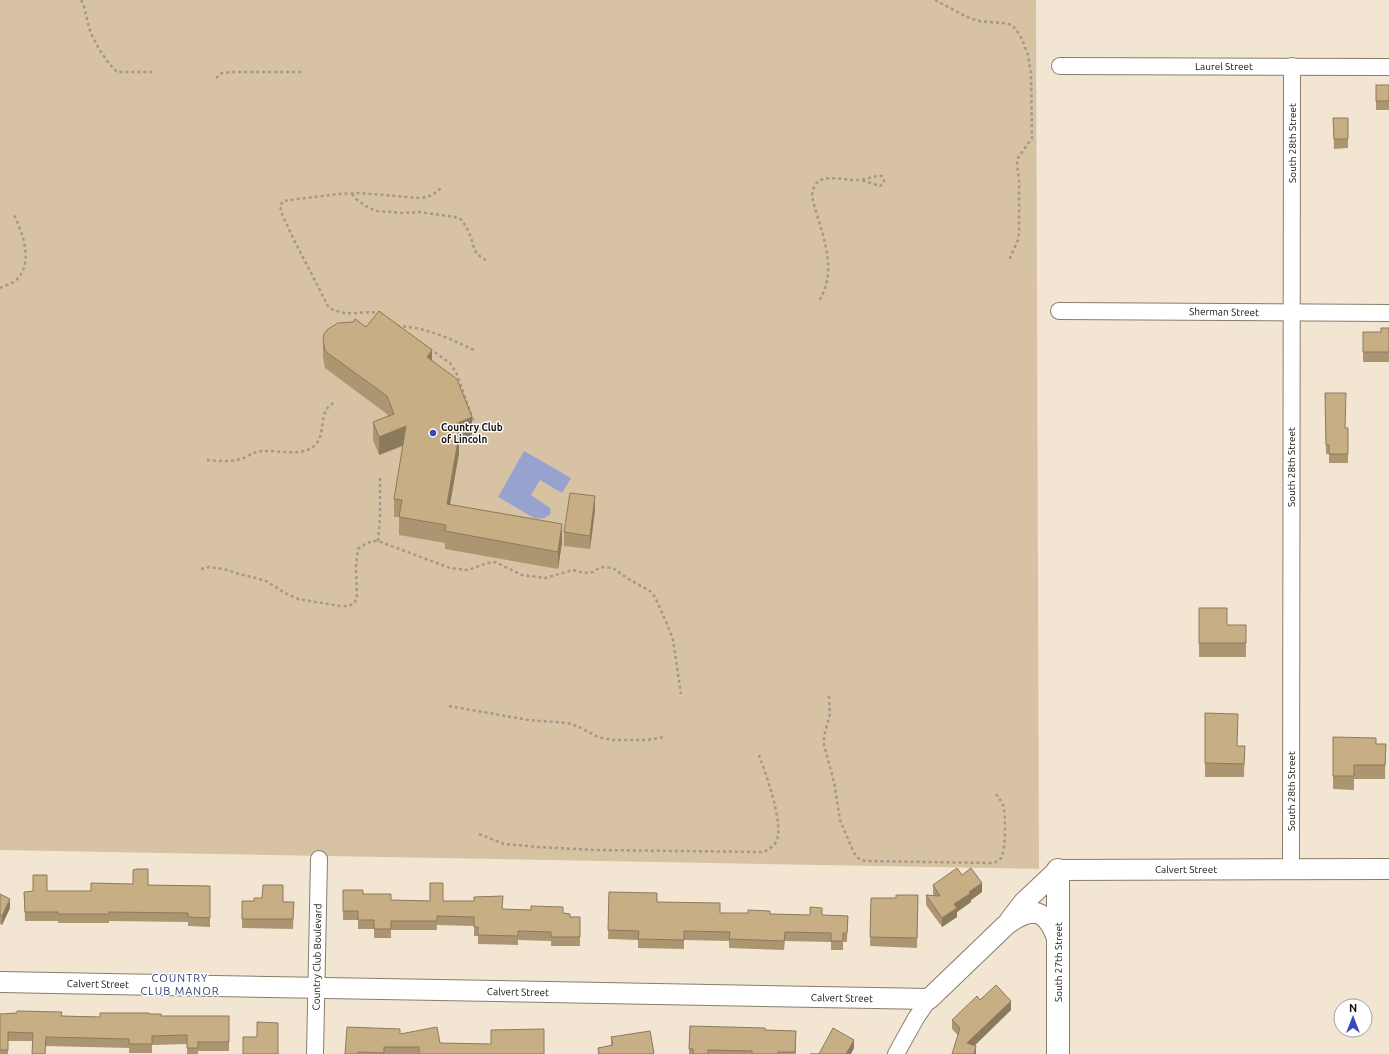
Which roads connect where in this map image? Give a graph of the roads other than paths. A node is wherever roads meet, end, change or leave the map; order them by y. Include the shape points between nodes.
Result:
1 (1060, 66) dead end
2 (1292, 66) junction
3 (1389, 67) edge
4 (1059, 310) dead end
5 (1292, 313) junction
6 (1389, 313) edge
7 (319, 859) dead end
8 (1291, 869) junction
9 (1389, 869) edge
10 (1058, 870) junction
11 (1006, 925) junction
12 (1058, 940) junction
13 (0, 982) edge
14 (317, 988) junction
15 (929, 999) junction
16 (315, 1054) edge
17 (896, 1054) edge
18 (1058, 1054) edge

1 - 2 street, Laurel Street
2 - 3 street, Laurel Street
2 - 5 street, South 28th Street
4 - 5 street, Sherman Street
5 - 6 street, Sherman Street
5 - 8 street, South 28th Street
7 - 14 street, Country Club Boulevard
8 - 9 street, Calvert Street
8 - 10 street, Calvert Street
10 - 11 street via 1024,902
10 - 12 main road, South 27th Street
11 - 12 street via 1018,916 1027,913 1039,914 1049,921
11 - 15 street
12 - 18 main road, South 27th Street
13 - 14 street, Calvert Street
14 - 15 street, Calvert Street
14 - 16 street, Country Club Boulevard
15 - 17 street

